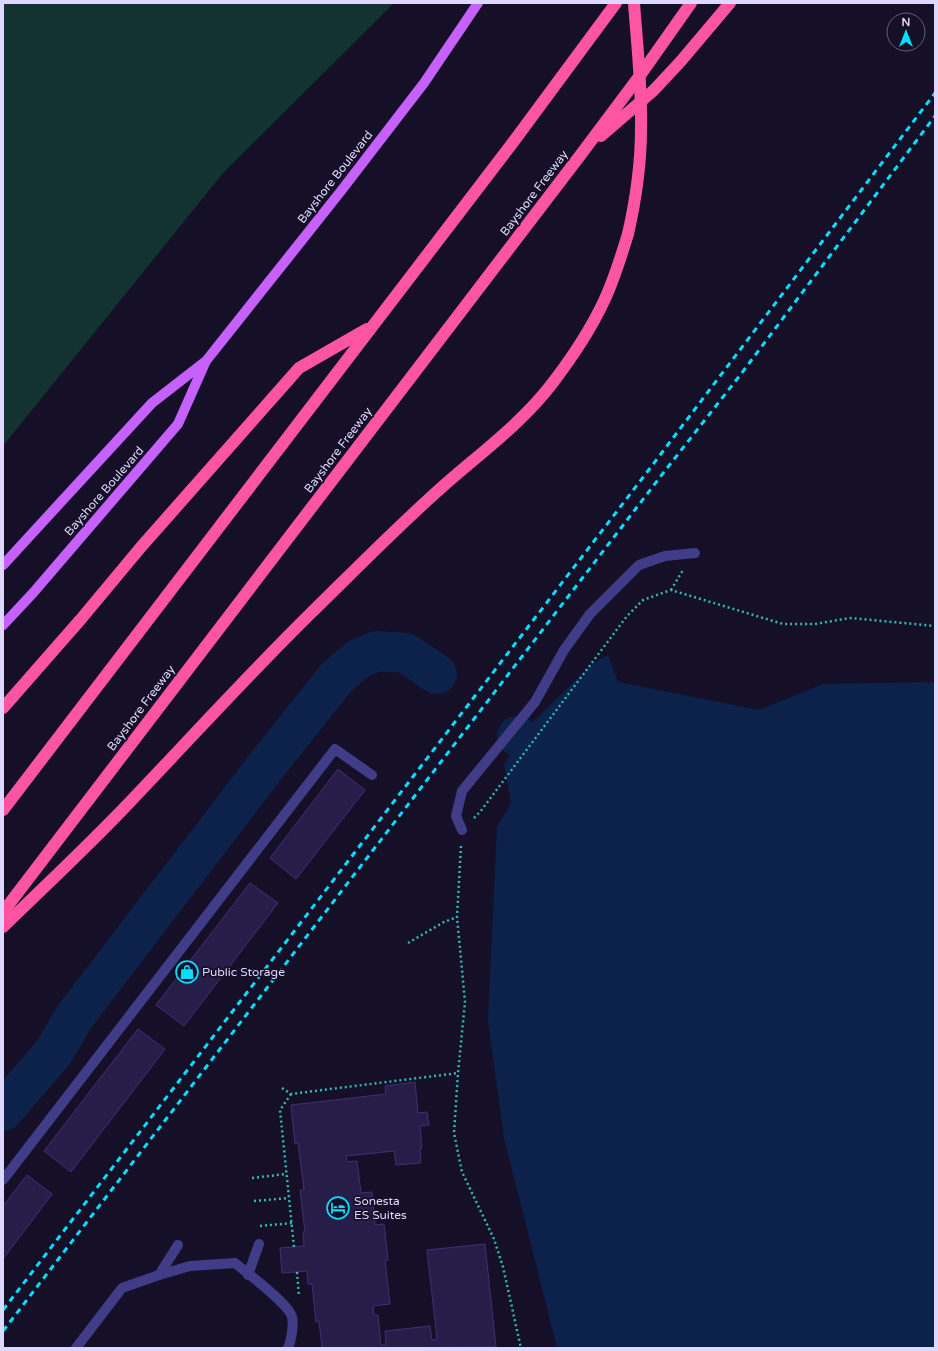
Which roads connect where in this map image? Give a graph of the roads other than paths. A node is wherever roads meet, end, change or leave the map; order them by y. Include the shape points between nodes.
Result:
1 (478, 3) edge
2 (616, 3) edge
3 (634, 3) edge
4 (691, 3) edge
5 (730, 3) edge
6 (582, 153) junction
7 (372, 327) junction
8 (206, 361) junction
9 (695, 553) dead end
10 (3, 565) edge
11 (3, 625) edge
12 (3, 708) edge
13 (372, 775) dead end
14 (3, 810) edge
15 (462, 830) road end
16 (3, 912) edge
17 (3, 927) edge
18 (3, 1180) edge
19 (259, 1244) dead end
20 (178, 1245) dead end
21 (159, 1275) junction
22 (248, 1275) junction
23 (76, 1348) edge
24 (288, 1348) edge

1 - 8 main road, Bayshore Boulevard via 420,89
2 - 7 highway
3 - 17 highway, bridge via 641,129 636,200 628,234 605,300 575,351 550,386 521,418 441,488 336,588 127,805
4 - 6 highway, Bayshore Freeway
5 - 6 highway via 654,90
6 - 16 highway, Bayshore Freeway
7 - 12 highway via 299,368
7 - 14 highway
8 - 10 main road, Bayshore Boulevard via 152,404
8 - 11 main road, Bayshore Boulevard via 178,424
9 - 15 lane via 665,556 639,565 590,614 564,650 535,702 462,791 456,816
13 - 18 lane via 335,749
19 - 22 lane
20 - 21 lane
21 - 22 lane via 190,1266 234,1263
21 - 23 lane via 122,1288
22 - 24 lane via 284,1305 292,1317

